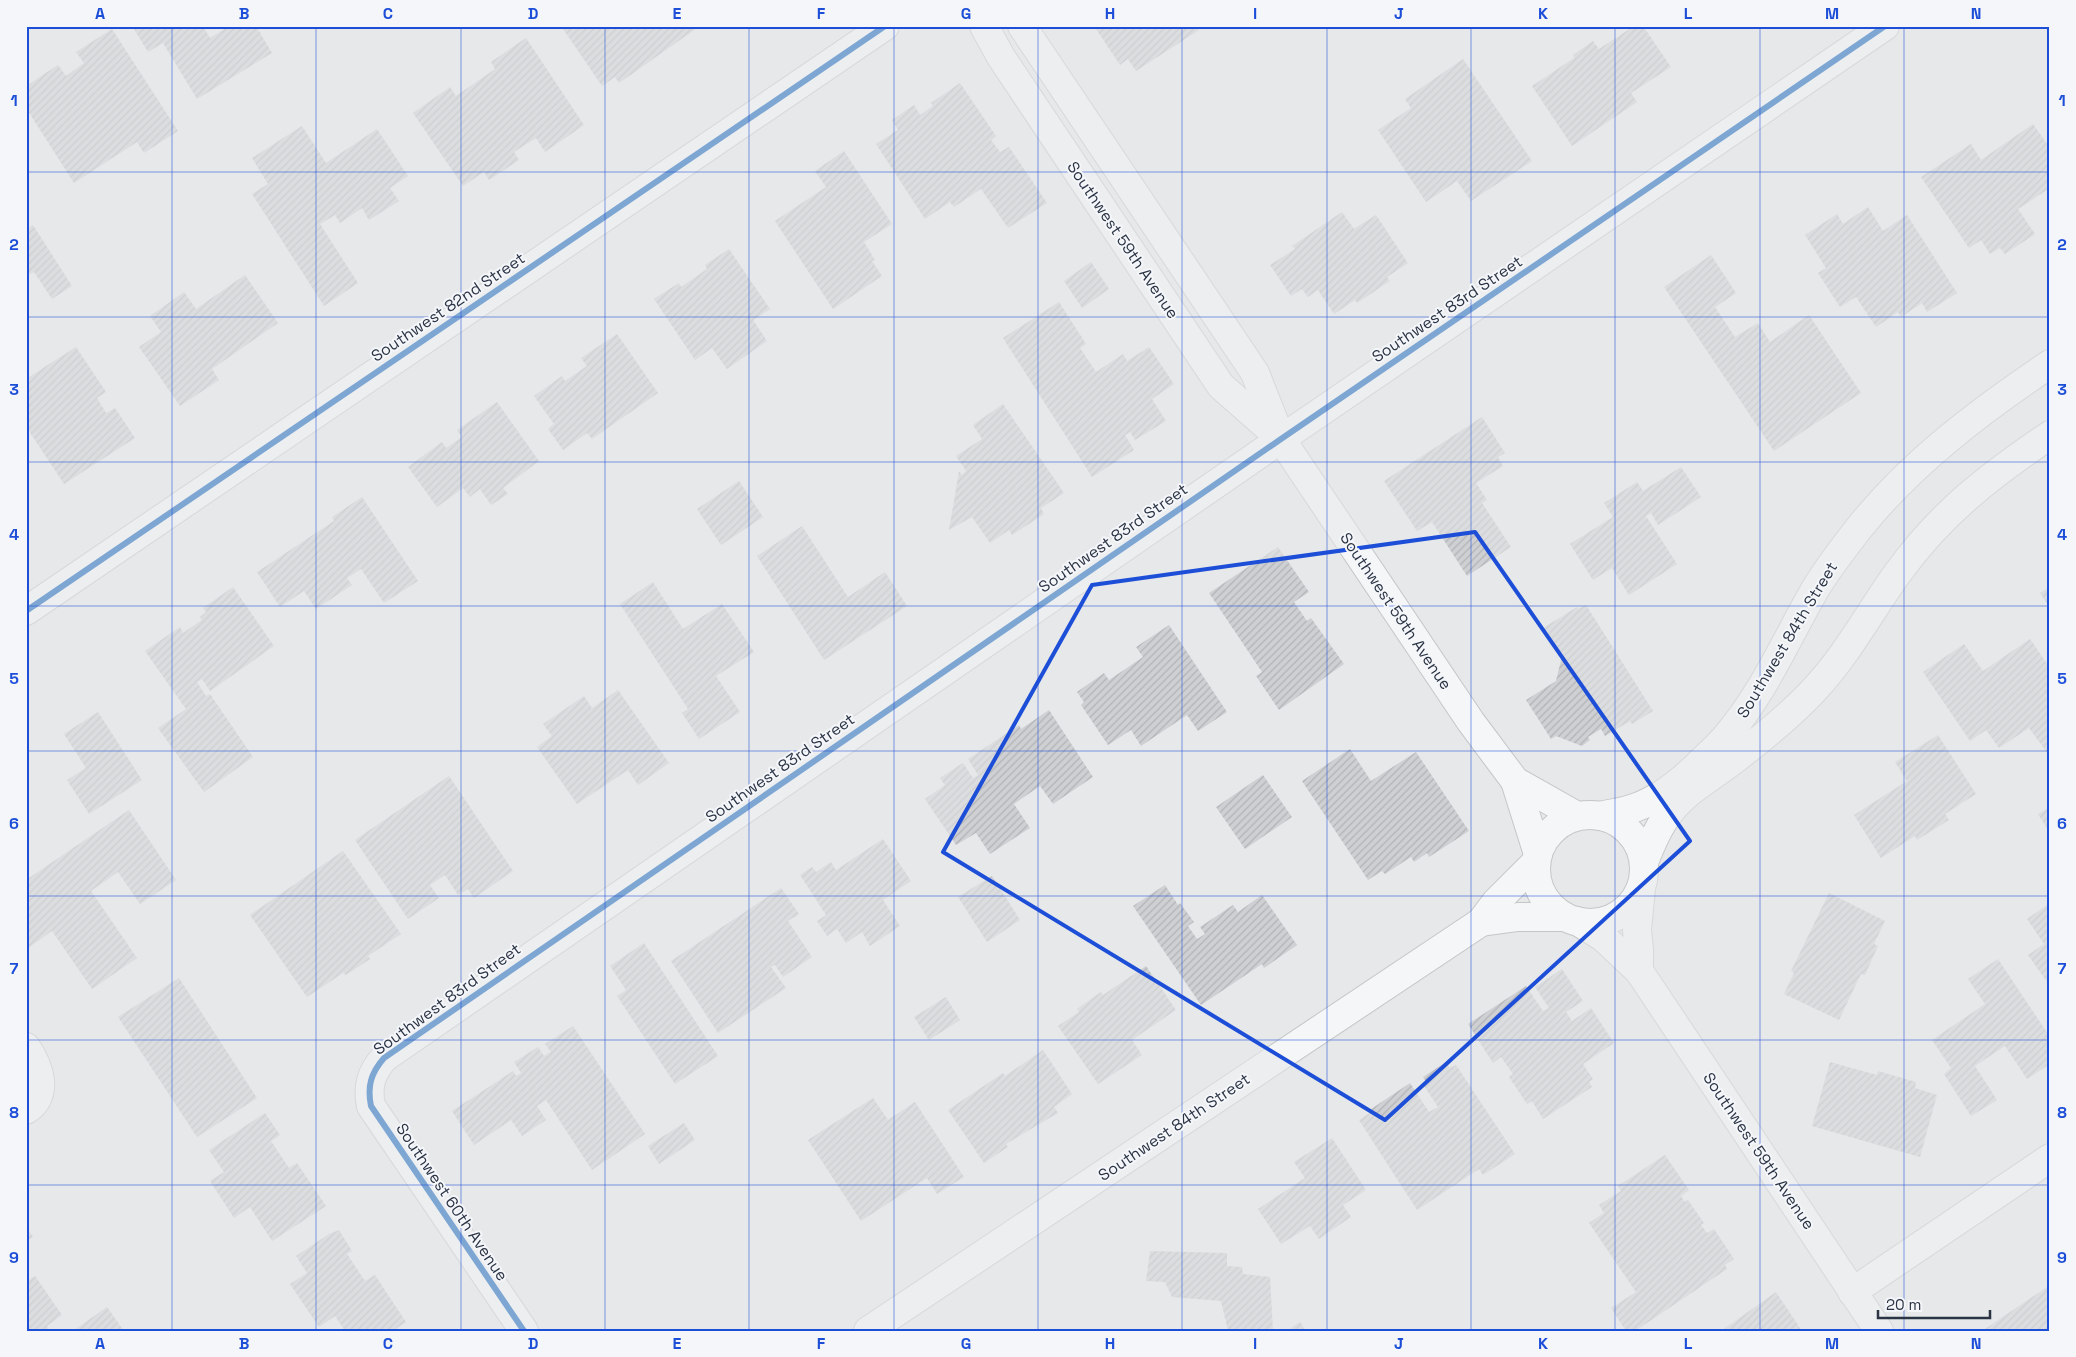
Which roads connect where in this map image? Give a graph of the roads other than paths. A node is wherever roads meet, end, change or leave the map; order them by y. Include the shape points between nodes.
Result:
1 (885, 26) edge
2 (984, 26) edge
3 (1022, 26) edge
4 (1885, 26) edge
5 (2050, 364) edge
6 (2050, 435) edge
7 (1280, 439) junction
8 (29, 604) edge
9 (1515, 781) junction
10 (1589, 816) junction
11 (1537, 858) junction
12 (1643, 873) junction
13 (1570, 919) junction
14 (1481, 922) junction
15 (1638, 972) junction
16 (26, 1047) edge
17 (369, 1084) joint
18 (26, 1110) edge
19 (2050, 1158) edge
20 (1852, 1292) junction
21 (524, 1331) edge
22 (868, 1331) edge
23 (1879, 1331) edge

1 - 8 street, Southwest 82nd Street
2 - 7 street, Southwest 59th Avenue via 1001,57 1221,386
3 - 7 street, Southwest 59th Avenue via 1255,373
4 - 7 street, Southwest 83rd Street
5 - 10 street, Southwest 84th Street via 1948,439 1880,503 1827,571 1756,697 1712,752 1682,780 1637,808
6 - 12 street, Southwest 84th Street via 1995,472 1962,501 1897,574 1828,674 1780,722 1680,801 1662,824
7 - 9 street, Southwest 59th Avenue via 1471,722
7 - 17 street, Southwest 83rd Street via 393,1050 375,1068
9 - 10 street, Southwest 59th Avenue
9 - 11 street, Southwest 59th Avenue
10 - 11 street via 1560,824 1546,837
10 - 12 street via 1616,821 1629,832 1639,846
11 - 13 street via 1537,879 1542,894 1551,907
11 - 14 street, Southwest 84th Street
12 - 13 street via 1634,899 1624,911 1609,920 1593,923
12 - 15 street via 1637,930
13 - 14 street, Southwest 84th Street via 1518,917
13 - 15 street, Southwest 59th Avenue via 1604,938
14 - 22 street, Southwest 84th Street
15 - 20 street, Southwest 59th Avenue
16 - 18 street via 40,1076 41,1090
17 - 21 street, Southwest 60th Avenue via 371,1106 377,1116
19 - 20 street
20 - 23 street, Southwest 59th Avenue

